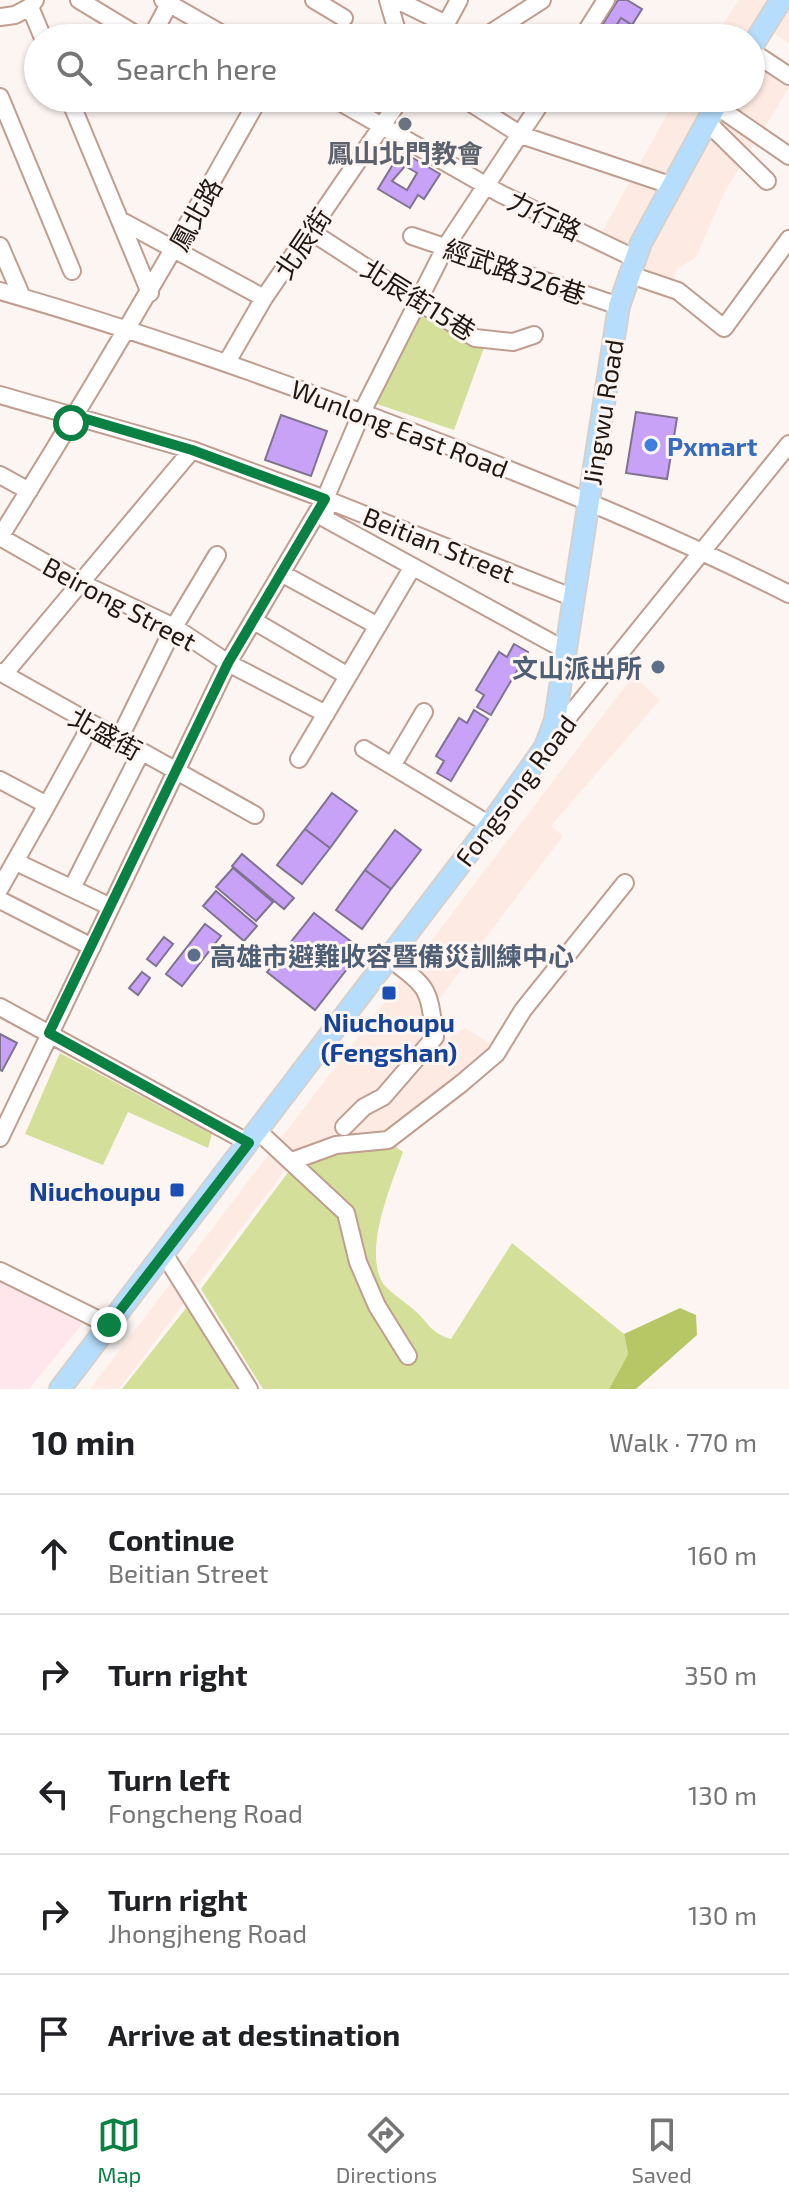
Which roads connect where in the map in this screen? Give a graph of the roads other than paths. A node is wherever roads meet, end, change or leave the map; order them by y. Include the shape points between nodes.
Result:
1 (79, 0) edge
2 (314, 0) edge
3 (388, 0) edge
4 (397, 0) edge
5 (459, 0) edge
6 (542, 0) edge
7 (606, 0) edge
8 (781, 0) edge
9 (168, 1) edge
10 (32, 3) edge
11 (0, 17) edge
12 (344, 18) dead end
13 (39, 24) edge
14 (119, 24) edge
15 (157, 24) edge
16 (206, 24) edge
17 (395, 24) edge
18 (505, 24) edge
19 (591, 24) edge
20 (765, 26) edge
21 (765, 59) edge
22 (789, 76) edge
23 (0, 97) edge
24 (75, 112) edge
25 (251, 112) edge
26 (358, 112) edge
27 (392, 112) edge
28 (485, 112) edge
29 (535, 112) edge
30 (712, 112) edge
31 (717, 112) edge
32 (720, 112) edge
33 (382, 126) junction
34 (521, 135) junction
35 (789, 156) edge
36 (767, 181) dead end
37 (670, 185) junction
38 (487, 186) junction
39 (120, 220) junction
40 (310, 231) junction
41 (412, 236) dead end
42 (789, 239) edge
43 (0, 246) edge
44 (446, 246) junction
45 (175, 248) junction
46 (631, 266) junction
47 (72, 271) dead end
48 (0, 291) edge
49 (150, 293) junction
50 (22, 297) junction
51 (264, 298) junction
52 (420, 303) junction
53 (619, 306) junction
54 (125, 326) junction
55 (534, 335) dead end
56 (227, 362) junction
57 (0, 395) edge
58 (362, 412) junction
59 (76, 416) junction
60 (789, 444) edge
61 (192, 450) junction
62 (0, 475) edge
63 (29, 491) junction
64 (325, 499) junction
65 (588, 500) junction
66 (0, 537) edge
67 (704, 551) junction
68 (217, 555) dead end
69 (412, 568) junction
70 (281, 573) junction
71 (79, 582) junction
72 (789, 594) edge
73 (574, 598) junction
74 (254, 621) junction
75 (378, 626) junction
76 (174, 627) junction
77 (565, 650) junction
78 (228, 663) junction
79 (2, 673) edge
80 (348, 676) junction
81 (424, 712) dead end
82 (326, 714) junction
83 (91, 725) junction
84 (119, 739) junction
85 (545, 747) junction
86 (364, 749) dead end
87 (141, 752) junction
88 (299, 759) dead end
89 (392, 766) junction
90 (178, 773) junction
91 (0, 780) edge
92 (47, 805) junction
93 (255, 815) dead end
94 (490, 825) junction
95 (16, 862) junction
96 (625, 883) dead end
97 (0, 888) edge
98 (72, 888) junction
99 (0, 900) edge
100 (111, 907) junction
101 (92, 947) junction
102 (389, 958) junction
103 (0, 1007) edge
104 (49, 1033) junction
105 (344, 1127) dead end
106 (254, 1137) junction
107 (0, 1138) edge
108 (292, 1161) junction
109 (163, 1252) junction
110 (0, 1271) edge
111 (109, 1325) junction
112 (408, 1356) dead end
113 (60, 1389) edge
114 (249, 1389) edge

1 - 14 street
2 - 12 street
3 - 17 street
4 - 5 street via 446,24
6 - 18 street
7 - 19 street
8 - 20 main road
9 - 15 street
9 - 16 street
10 - 11 street via 15,15
10 - 13 street
21 - 22 street
23 - 47 street
24 - 39 street
25 - 45 street, 鳳北路
26 - 33 street, 力行路
27 - 33 street, 北辰街
28 - 34 street
29 - 34 street
30 - 37 main road, Jingwu Road
31 - 36 street
32 - 35 street
33 - 38 street, 力行路
33 - 40 street, 北辰街
34 - 37 street
34 - 38 street
37 - 46 main road, Jingwu Road
38 - 44 street
38 - 46 street, 力行路
39 - 45 street
39 - 49 street
40 - 51 street, 北辰街
40 - 52 street, 北辰街15巷
41 - 44 street, 經武路326巷
42 - 46 street, 力行路 via 724,328 678,291
43 - 50 street
44 - 52 street
44 - 53 street, 經武路326巷
45 - 49 street, 鳳北路
45 - 51 street
46 - 53 main road, Jingwu Road
48 - 50 street, Wunlong East Road
49 - 54 street, 鳳北路
50 - 54 street, Wunlong East Road
51 - 56 street, 北辰街
52 - 55 street, 北辰街15巷 via 475,338 513,342
52 - 58 street
53 - 65 main road, Jingwu Road
54 - 56 street, Wunlong East Road
54 - 59 street, 鳳北路
56 - 58 street, Wunlong East Road
57 - 59 street, Beitian Street
58 - 64 street
58 - 65 street, Wunlong East Road
59 - 61 street, Beitian Street
59 - 63 street, 鳳北路
60 - 67 street, Fongsong Road
61 - 64 street, Beitian Street
61 - 71 street
62 - 63 street
63 - 66 street, 鳳北路
64 - 69 street via 326,519
64 - 70 street
64 - 73 street, Beitian Street
65 - 67 street, Wunlong East Road
65 - 73 main road, Jingwu Road
66 - 71 street, Beirong Street
67 - 72 street, Wunlong East Road
67 - 85 street, Fongsong Road
68 - 76 street
69 - 75 street
69 - 77 street
70 - 74 street
70 - 75 street
71 - 76 street, Beirong Street
71 - 79 street
73 - 77 main road, Jingwu Road
74 - 78 street
74 - 80 street
75 - 80 street
76 - 78 street, Beirong Street
76 - 84 street
77 - 85 main road, Jingwu Road via 555,720
78 - 82 street, Beirong Street
78 - 90 street
79 - 83 street, 北盛街
80 - 82 street
81 - 89 street
82 - 88 street
83 - 84 street, 北盛街
83 - 92 street
84 - 87 street, 北盛街
85 - 94 main road, Fongsong Road
86 - 89 street
87 - 90 street, 北盛街
87 - 98 street
89 - 94 street
90 - 93 street, 北盛街
90 - 100 street
91 - 92 street
92 - 95 street
94 - 102 main road, Fongsong Road
95 - 97 street
95 - 98 street
96 - 108 street via 523,1010 496,1054 462,1083 388,1140 336,1145
98 - 100 street
99 - 101 street
100 - 101 street
101 - 104 street
102 - 105 street via 423,984 432,1001 435,1037 383,1097
102 - 106 main road, Fongsong Road
103 - 104 street
104 - 106 street
104 - 107 street
106 - 108 street
106 - 109 main road, Fongsong Road
108 - 112 street via 346,1213 358,1262 377,1306
109 - 111 main road, Fongsong Road
109 - 114 street
110 - 111 street
111 - 113 main road, Fongsong Road

